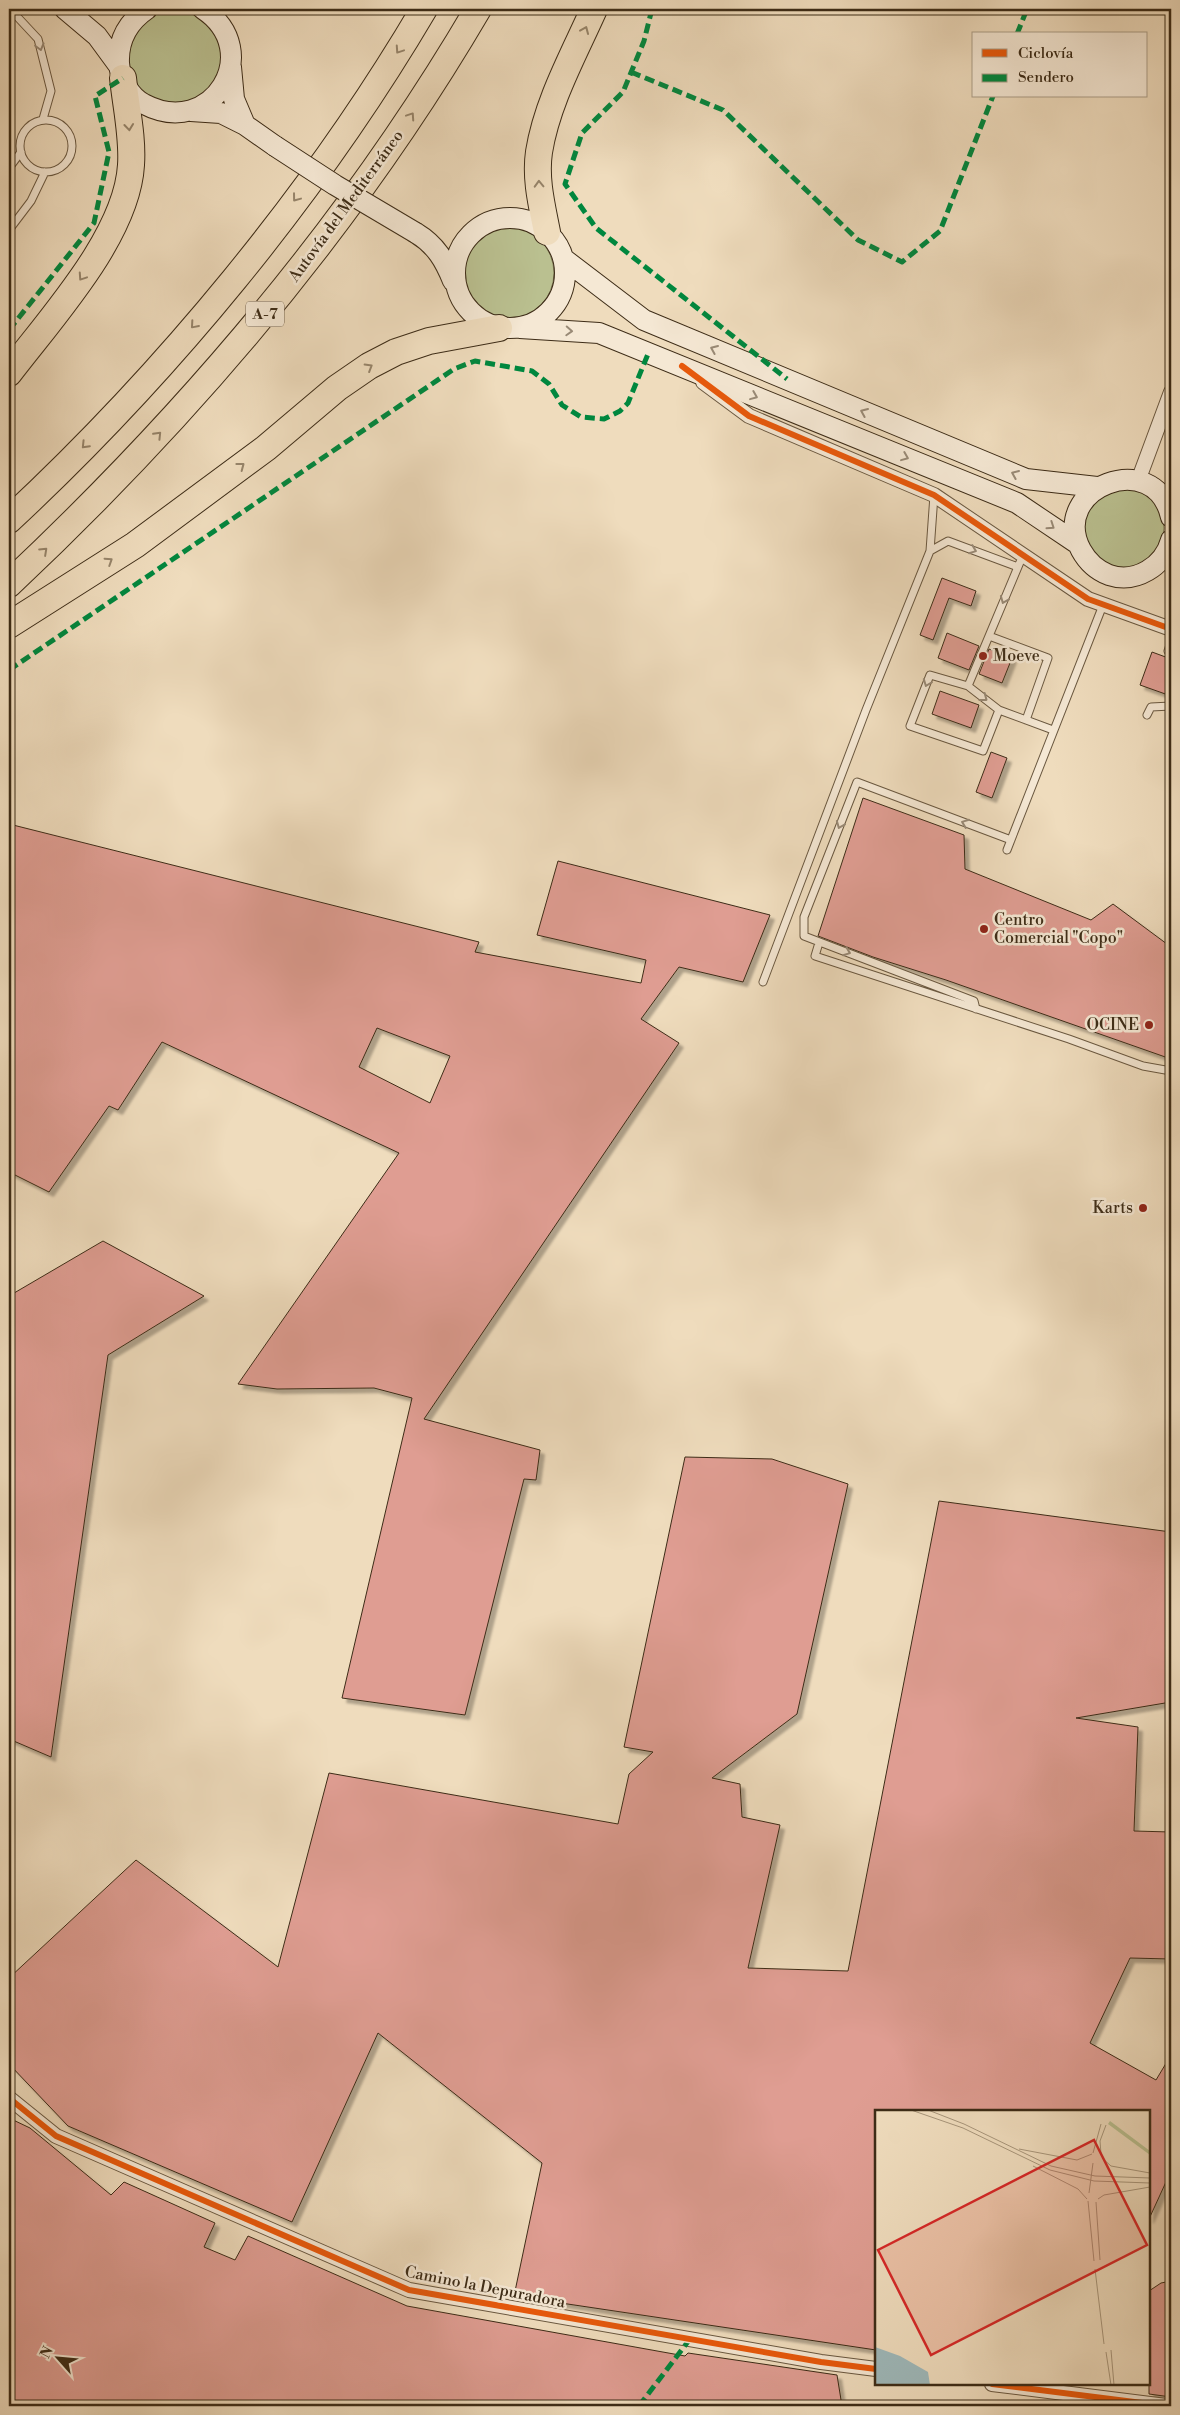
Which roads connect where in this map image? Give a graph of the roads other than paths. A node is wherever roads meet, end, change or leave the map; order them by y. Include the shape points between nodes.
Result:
1 (10, 9) edge
2 (65, 9) edge
3 (147, 9) edge
4 (203, 9) edge
5 (424, 9) edge
6 (478, 9) edge
7 (594, 9) edge
8 (231, 64) junction
9 (121, 72) junction
10 (191, 111) junction
11 (43, 120) junction
12 (246, 125) junction
13 (20, 152) junction
14 (9, 168) edge
15 (45, 172) junction
16 (9, 230) edge
17 (475, 230) junction
18 (547, 232) junction
19 (421, 236) junction
20 (564, 259) junction
21 (456, 288) junction
22 (510, 328) junction
23 (682, 366) junction
24 (9, 373) edge
25 (1171, 392) edge
26 (1138, 481) junction
27 (1097, 488) junction
28 (934, 495) junction
29 (1171, 512) edge
30 (9, 520) edge
31 (1171, 540) edge
32 (1078, 544) junction
33 (930, 551) junction
34 (1020, 561) junction
35 (1161, 569) edge
36 (9, 584) edge
37 (1103, 605) junction
38 (9, 625) edge
39 (1171, 629) edge
40 (989, 636) junction
41 (1171, 642) edge
42 (1171, 652) edge
43 (968, 686) junction
44 (1171, 706) edge
45 (999, 710) junction
46 (1147, 715) dead end
47 (1026, 720) junction
48 (1053, 730) junction
49 (1011, 840) junction
50 (1007, 850) dead end
51 (818, 946) dead end
52 (763, 982) dead end
53 (976, 1009) junction
54 (1171, 1071) edge
55 (9, 2098) edge
56 (875, 2369) edge
57 (1000, 2385) edge
58 (1166, 2406) edge

1 -> 11 lane via 38,39 51,91
2 - 9 main road via 97,36
3 - 9 main road via 125,31 120,48
4 - 8 main road via 214,16 225,30
5 -> 30 highway, A-7 via 331,152 226,288 143,383
36 -> 6 highway, Autovía del Mediterráneo / A-7 via 178,415 262,318 369,179
18 -> 7 highway via 539,190 539,153 550,111
8 - 10 main road via 218,94
8 - 12 main road via 234,99
9 - 10 main road via 132,95 156,110 174,114
9 -> 24 highway via 130,132 131,167 123,201 106,239 80,280
10 - 12 main road via 221,113
11 - 13 lane via 35,122 22,135
11 - 15 lane via 61,124 67,130 72,146 71,154 61,168
12 - 19 main road, bridge via 335,185
13 - 14 lane
13 - 15 lane via 30,166
15 - 16 lane via 31,201
17 - 18 main road via 488,222 519,218
17 - 19 main road via 453,241
17 - 21 main road via 457,256
18 - 20 main road via 558,244
19 - 21 main road via 444,259
20 - 22 main road via 565,277 561,294 552,310 537,322
27 -> 20 main road via 1026,478 644,320
21 - 22 main road via 462,302 484,323
22 -> 23 main road via 599,333
38 -> 22 highway via 135,545 266,448 337,388 369,366 396,352 429,341
23 - 28 street via 749,416
23 -> 32 main road via 1017,503
25 - 26 street
26 - 27 main road via 1110,481
26 - 29 main road via 1156,492
27 - 32 main road via 1085,499 1078,513 1075,529
28 - 33 lane
28 - 34 street
31 - 35 main road
32 - 35 main road via 1085,558 1109,575 1123,577
33 -> 34 lane via 948,541
33 - 52 lane
34 - 37 street
34 -> 40 lane
37 - 39 street
37 - 48 lane
40 - 43 lane
40 - 47 lane via 1048,658
41 - 42 lane via 1168,651
43 -> 45 lane
43 -> 45 lane via 930,675 910,726 982,751
44 - 46 lane via 1151,707
45 - 47 lane
47 - 48 lane
48 - 49 lane
49 - 50 lane
49 -> 53 lane via 857,782 804,917 804,936 974,1001
51 - 53 lane via 815,956
53 - 54 lane via 1143,1066
55 - 56 street, Camino la Depuradora via 56,2136 409,2290
57 - 58 street

